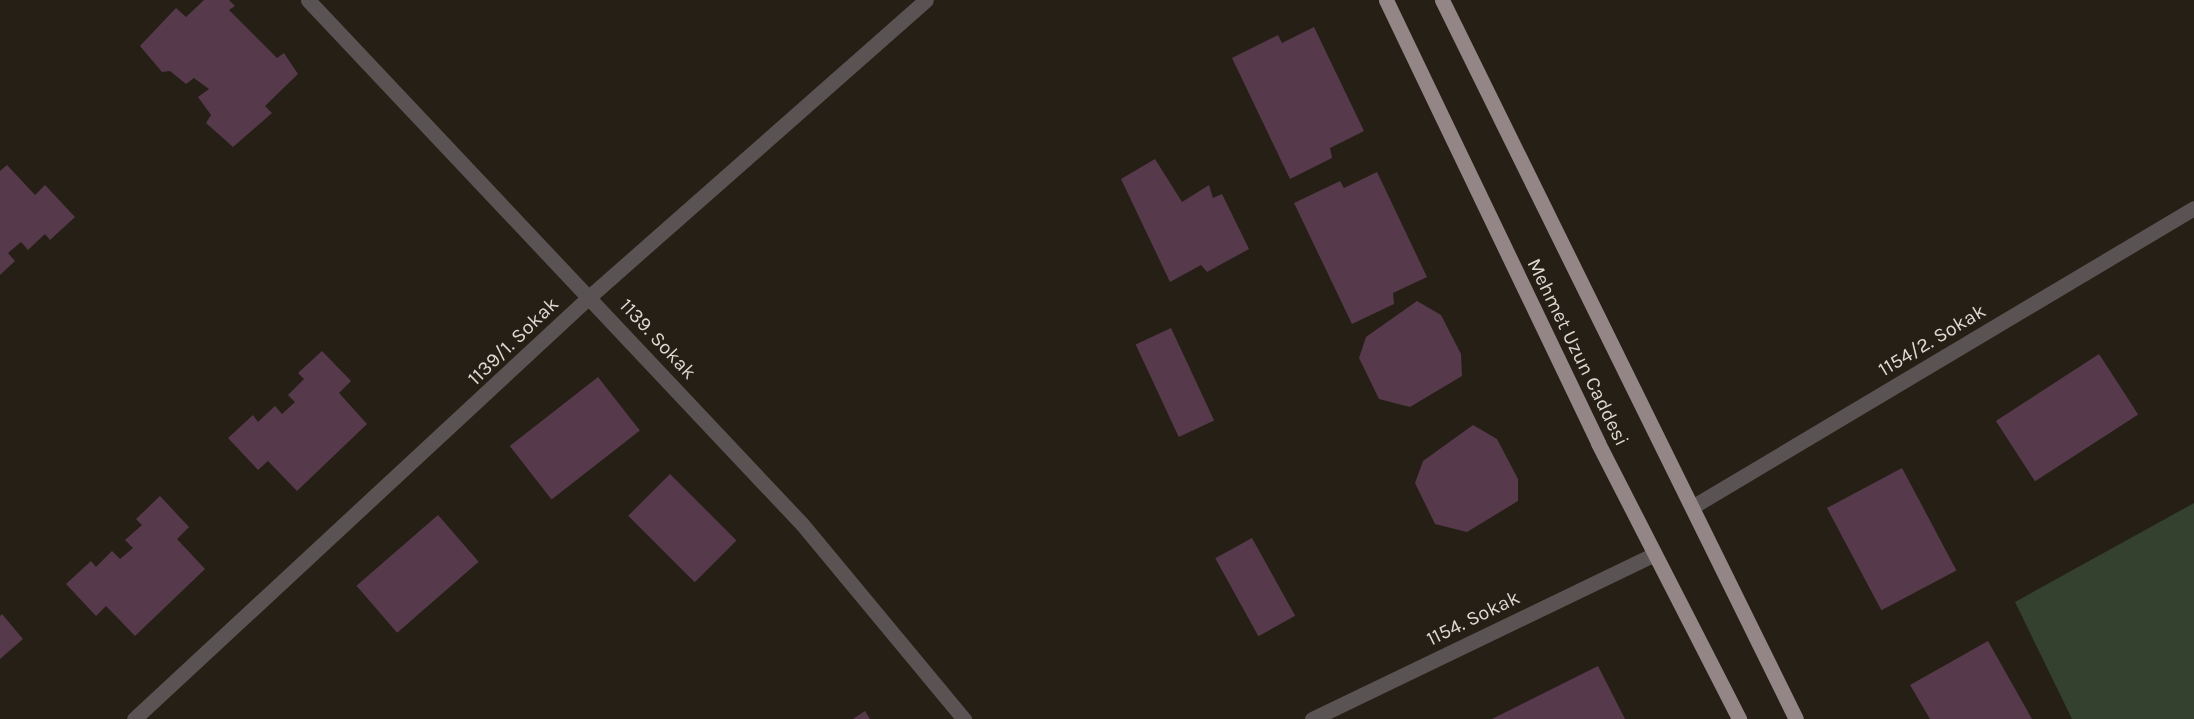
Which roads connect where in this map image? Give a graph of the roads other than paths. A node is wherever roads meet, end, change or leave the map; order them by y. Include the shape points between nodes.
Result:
1 (308, 0) edge
2 (926, 0) edge
3 (1386, 0) edge
4 (1442, 0) edge
5 (2194, 208) edge
6 (589, 297) junction
7 (1692, 507) junction
8 (1653, 555) junction
9 (134, 719) edge
10 (964, 719) edge
11 (1312, 719) edge
12 (1739, 719) edge
13 (1796, 719) edge

1 - 6 street, 1139. Sokak
2 - 6 street, 1139/1. Sokak
3 - 8 main road, Mehmet Uzun Caddesi
4 - 7 main road
5 - 7 street, 1154/2. Sokak
6 - 9 street, 1139/1. Sokak
6 - 10 street, 1139. Sokak via 802,524
7 - 13 main road
8 - 11 street, 1154. Sokak
8 - 12 main road, Mehmet Uzun Caddesi

